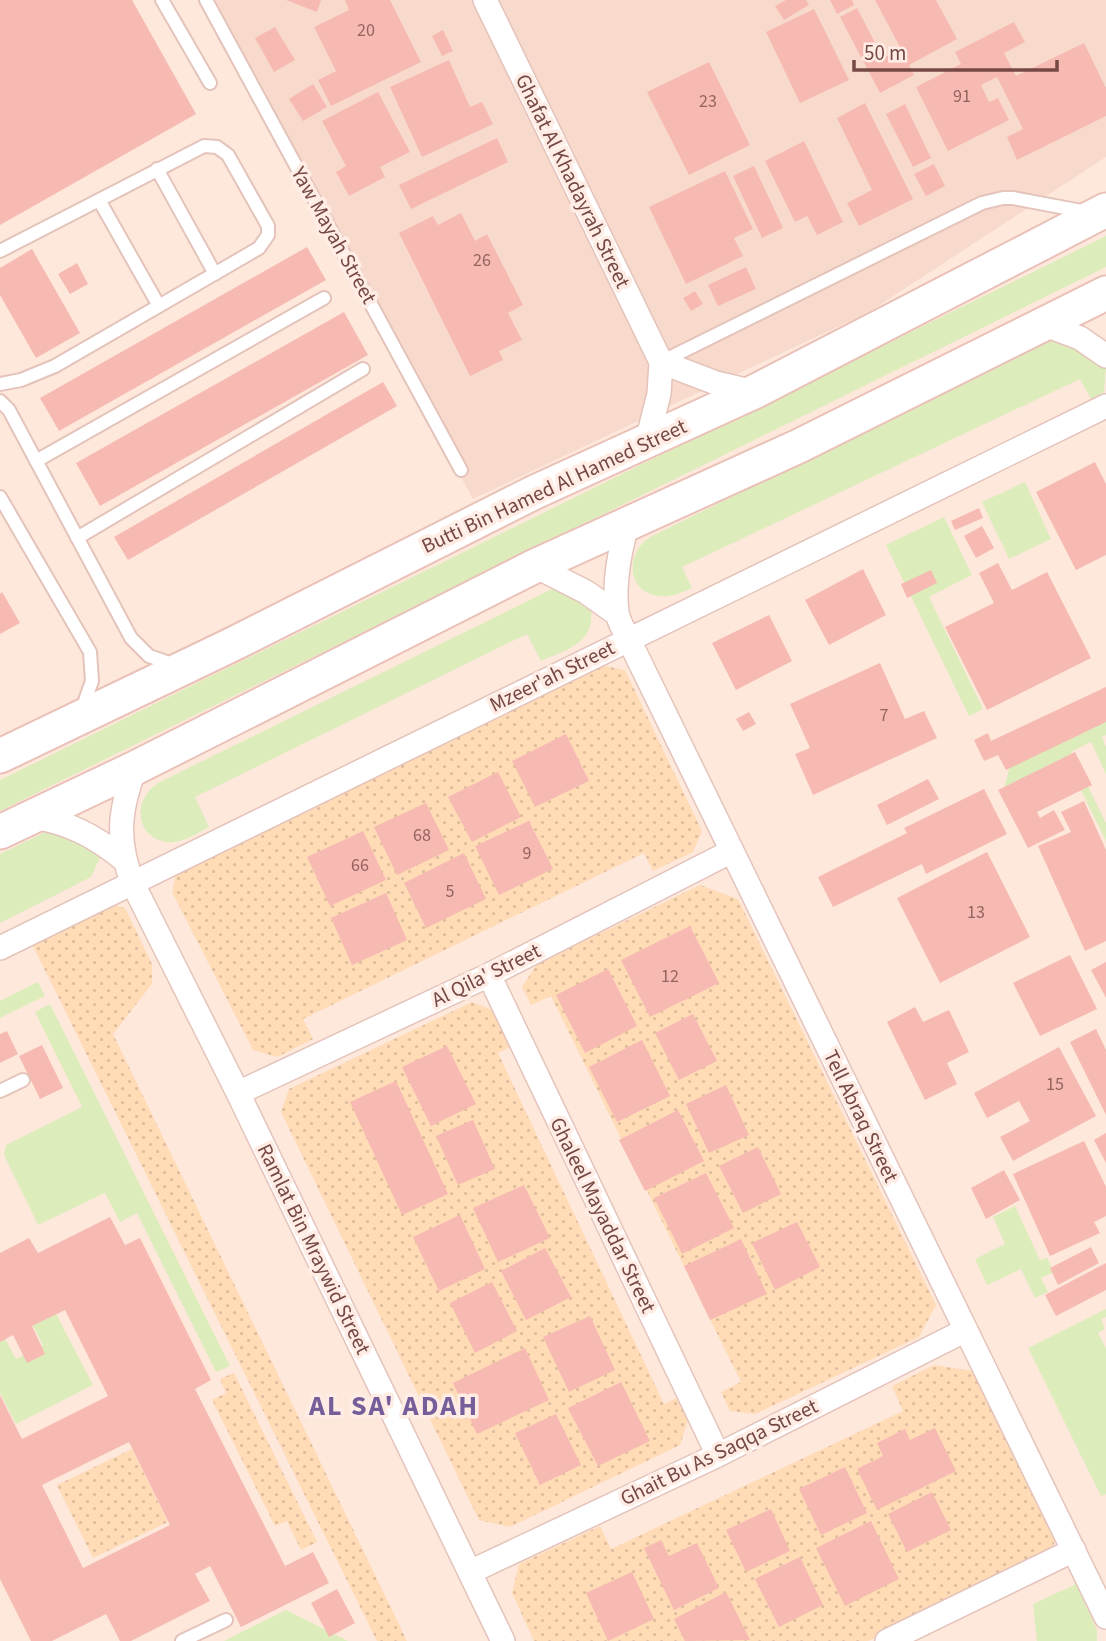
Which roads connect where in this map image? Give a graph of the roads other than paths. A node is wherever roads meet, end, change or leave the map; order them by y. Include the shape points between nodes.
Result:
1 (162, 0) edge
2 (206, 0) edge
3 (485, 0) edge
4 (210, 83) dead end
5 (157, 169) junction
6 (99, 200) junction
7 (1102, 212) edge
8 (0, 251) edge
9 (215, 274) junction
10 (1106, 293) edge
11 (324, 299) dead end
12 (159, 306) junction
13 (1045, 325) junction
14 (1106, 356) edge
15 (660, 362) junction
16 (363, 369) dead end
17 (0, 384) edge
18 (754, 392) junction
19 (0, 401) edge
20 (1106, 406) edge
21 (647, 441) junction
22 (36, 461) junction
23 (461, 470) dead end
24 (0, 498) edge
25 (628, 521) junction
26 (77, 538) junction
27 (535, 566) junction
28 (617, 614) junction
29 (628, 638) junction
30 (185, 667) junction
31 (74, 719) junction
32 (0, 756) edge
33 (135, 768) junction
34 (32, 817) junction
35 (0, 832) edge
36 (732, 851) junction
37 (123, 859) junction
38 (133, 884) junction
39 (0, 948) edge
40 (489, 975) junction
41 (23, 1080) dead end
42 (0, 1091) edge
43 (238, 1093) junction
44 (966, 1330) junction
45 (718, 1455) junction
46 (1074, 1550) junction
47 (470, 1572) junction
48 (1105, 1614) edge
49 (226, 1620) dead end
50 (182, 1641) edge
51 (503, 1641) edge
52 (887, 1641) edge

1 - 4 lane
2 - 23 lane, Yaw Mayah Street
3 - 15 street, Ghafat Al Khadayrah Street
5 - 6 lane
5 - 9 lane
5 - 9 lane via 197,148 217,147 228,155 265,218 268,235 259,248
6 - 8 lane
6 - 12 lane
7 - 15 lane via 1013,198 982,203
7 - 18 street, Butti Bin Hamed Al Hamed Street
9 - 12 lane
10 - 13 street
11 - 22 lane
12 - 17 lane via 55,366
13 - 14 street via 1080,338
13 - 25 street via 799,446
15 - 18 street
15 - 21 street, Ghafat Al Khadayrah Street via 659,394
16 - 26 lane
18 - 21 street, Butti Bin Hamed Al Hamed Street
19 - 22 lane
20 - 29 street, Mzeer'ah Street
21 - 30 street, Butti Bin Hamed Al Hamed Street
22 - 26 lane
24 - 31 lane via 90,653 92,681
25 - 27 street
25 - 28 street, Tell Abraq Street via 617,577
26 - 30 lane via 131,638 149,656
27 - 28 street
27 - 33 street
28 - 29 street, Tell Abraq Street
29 - 36 street, Tell Abraq Street
29 - 38 street, Mzeer'ah Street
30 - 31 street, Butti Bin Hamed Al Hamed Street
31 - 32 street, Butti Bin Hamed Al Hamed Street
33 - 34 street
33 - 37 street, Ramlat Bin Mraywid Street via 123,812
34 - 35 street
34 - 37 street via 81,830
36 - 40 street, Al Qila' Street
36 - 44 street, Tell Abraq Street
37 - 38 street, Ramlat Bin Mraywid Street
38 - 39 street, Mzeer'ah Street
38 - 43 street, Ramlat Bin Mraywid Street
40 - 43 street, Al Qila' Street
40 - 45 street, Ghaleel Mayaddar Street
41 - 42 lane
43 - 47 street, Ramlat Bin Mraywid Street
44 - 45 street, Ghait Bu As Saqqa Street
44 - 46 street, Tell Abraq Street
45 - 47 street, Ghait Bu As Saqqa Street
46 - 48 street, Tell Abraq Street
46 - 52 street
47 - 51 street, Ramlat Bin Mraywid Street
49 - 50 lane

